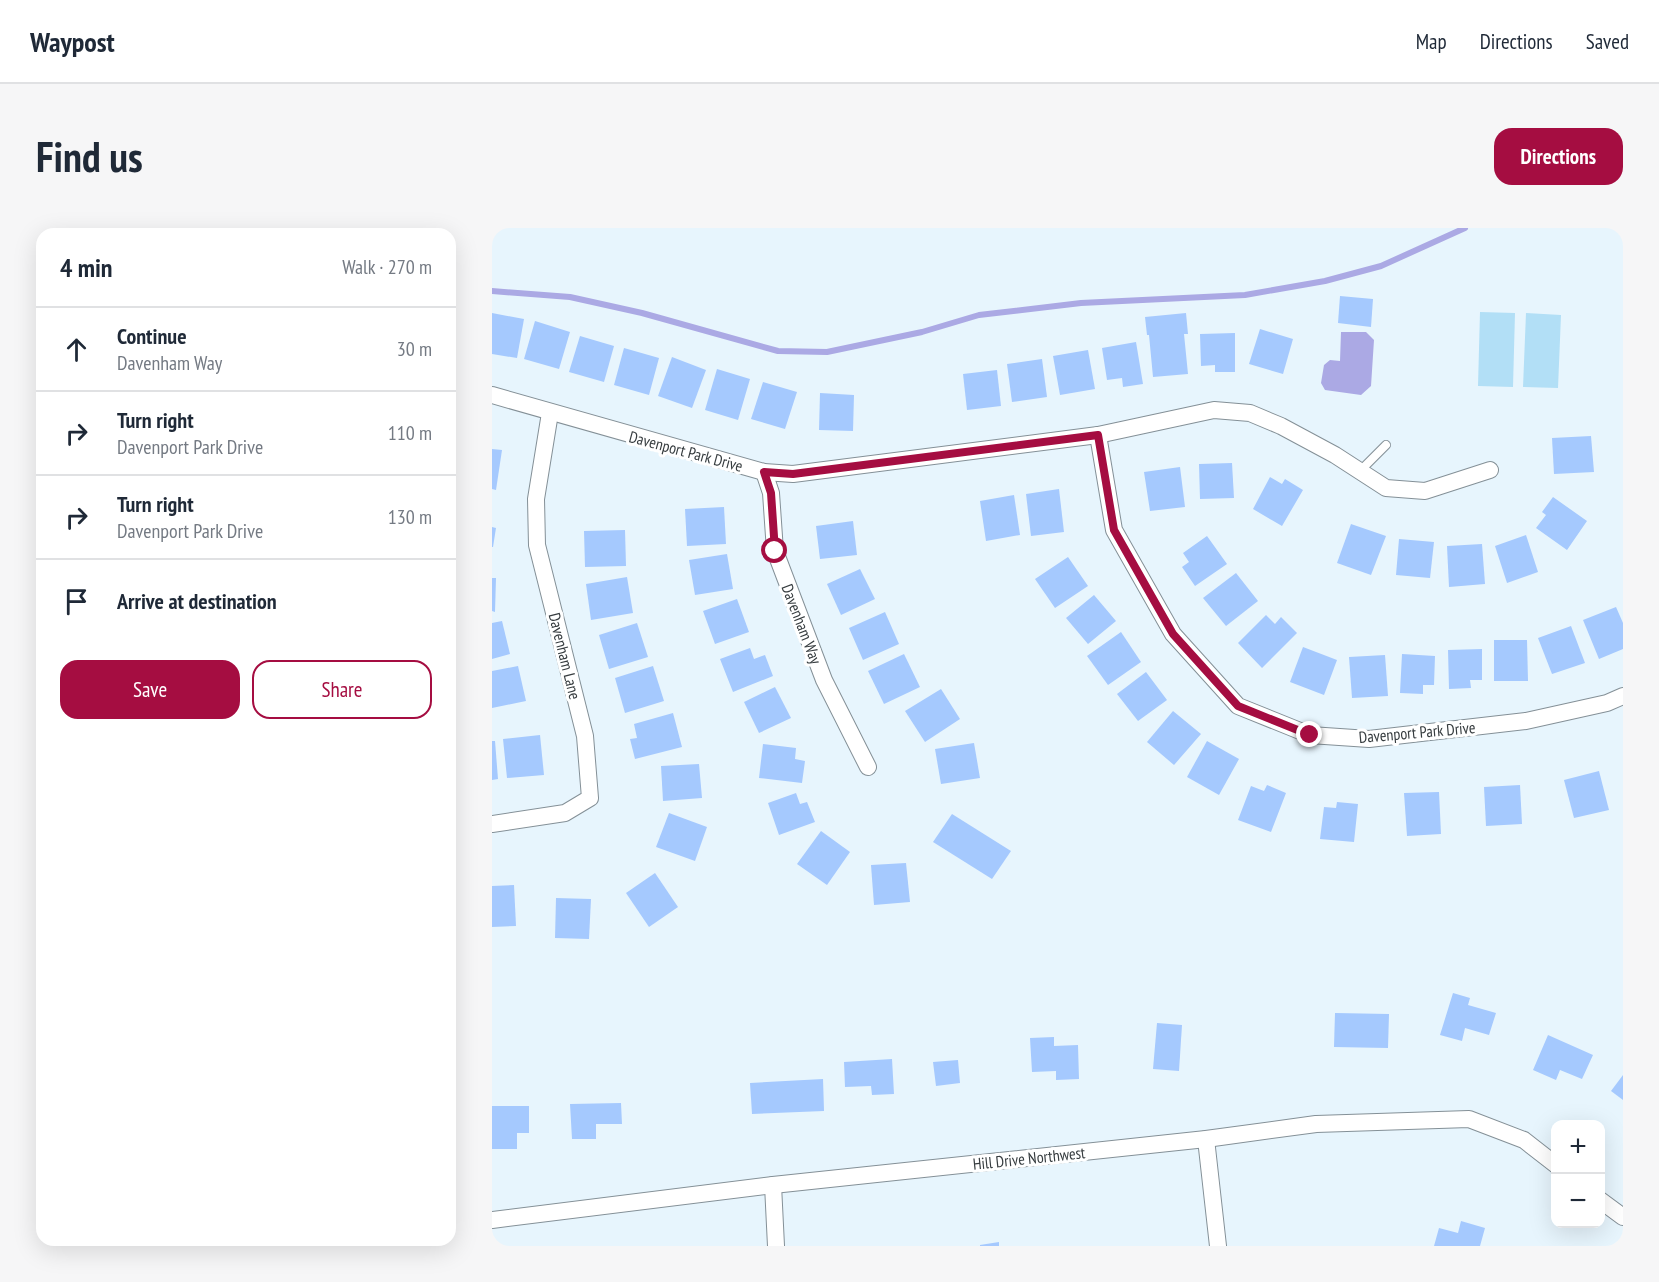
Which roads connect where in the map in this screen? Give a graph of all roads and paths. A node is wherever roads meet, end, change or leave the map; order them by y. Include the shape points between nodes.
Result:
1 (492, 395) edge
2 (550, 413) junction
3 (1098, 435) junction
4 (1386, 445) dead end
5 (1490, 470) dead end
6 (1360, 471) junction
7 (764, 472) junction
8 (1623, 696) edge
9 (868, 766) dead end
10 (492, 824) edge
11 (1206, 1139) junction
12 (1551, 1161) edge
13 (773, 1185) junction
14 (1605, 1204) edge
15 (1623, 1217) edge
16 (492, 1220) edge
17 (776, 1246) edge
18 (1218, 1246) edge

1 - 2 street, Davenport Park Drive
2 - 7 street, Davenport Park Drive
2 - 10 street, Davenham Lane via 536,499 537,545 585,736 590,798 565,813
3 - 6 street, Davenport Park Drive via 1214,410 1250,413
3 - 7 street, Davenport Park Drive via 793,474
3 - 8 street, Davenport Park Drive via 1114,530 1173,634 1238,706 1310,735 1369,740 1526,721
4 - 6 lane
5 - 6 street, Davenport Park Drive via 1425,491 1386,488
7 - 9 street, Davenham Way via 771,493 775,551 824,680
11 - 12 street, Hill Drive Northwest via 1316,1124 1469,1119 1524,1140
11 - 13 street, Hill Drive Northwest
11 - 18 street
13 - 16 street, Hill Drive Northwest
13 - 17 street
14 - 15 street

